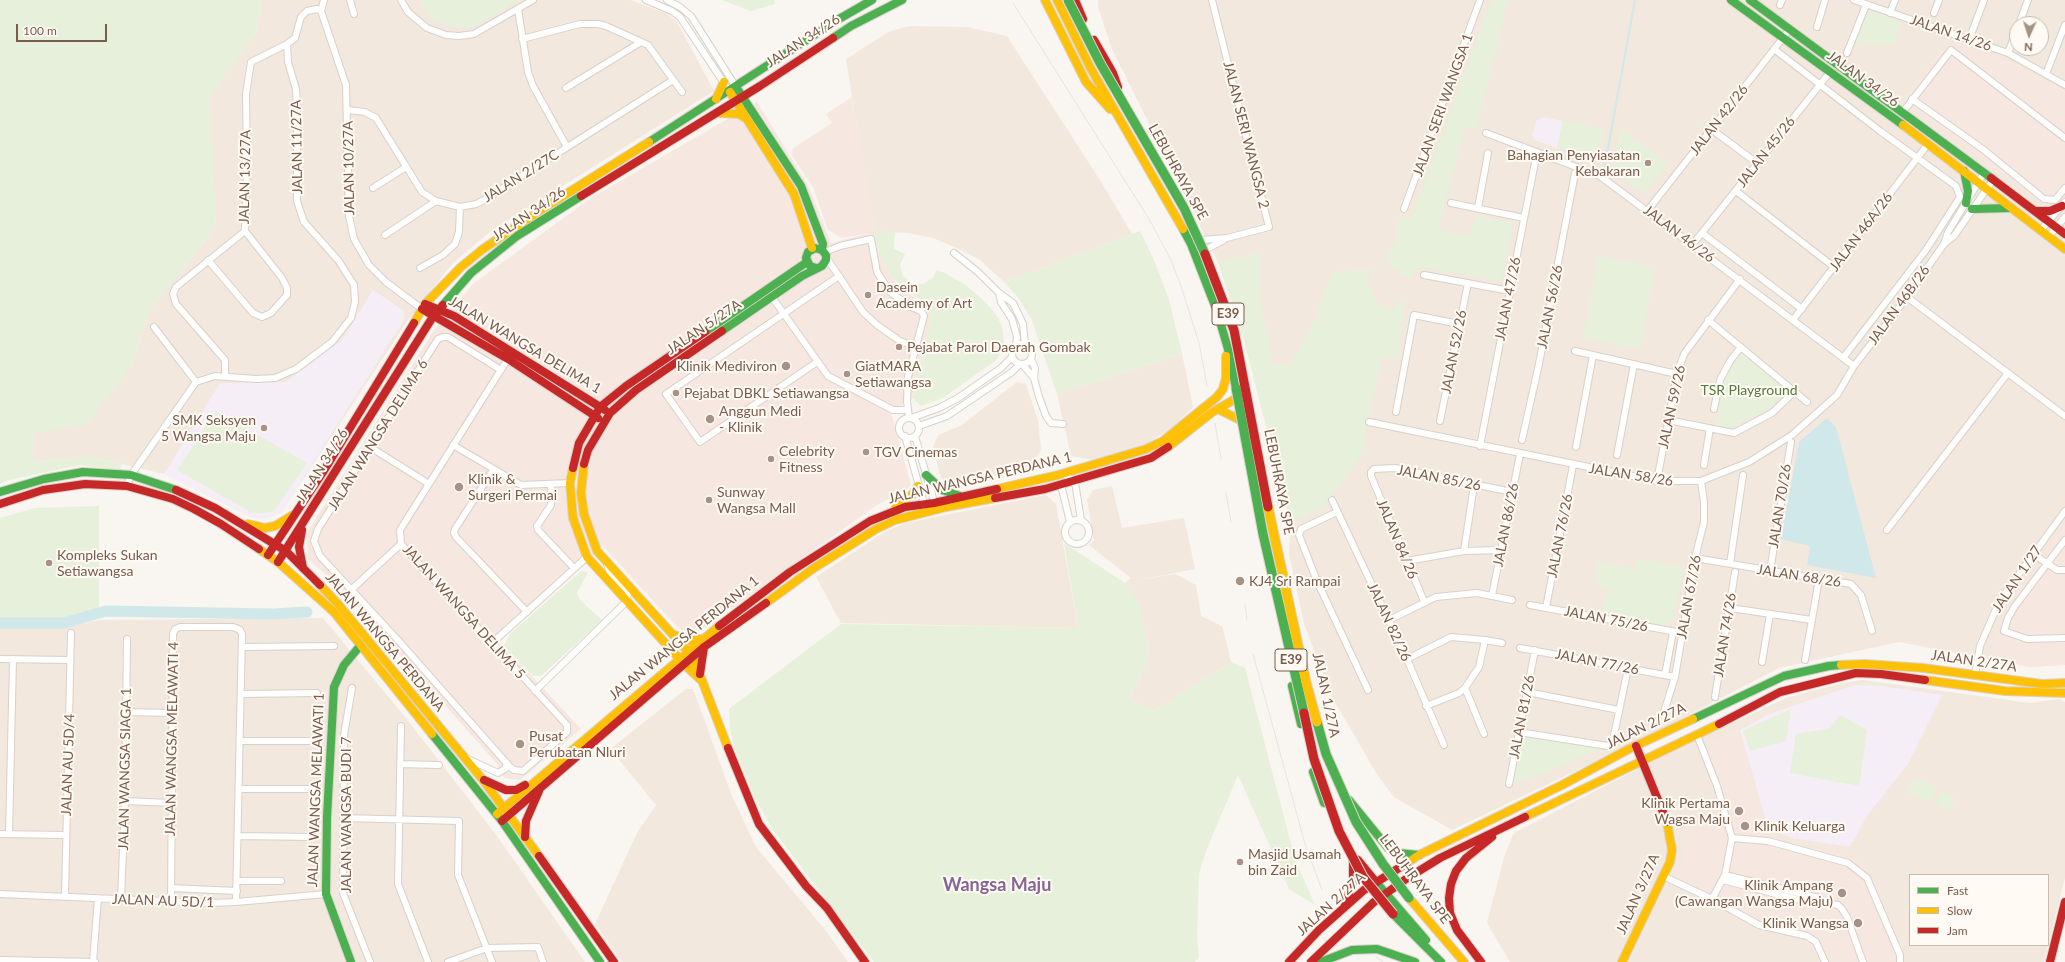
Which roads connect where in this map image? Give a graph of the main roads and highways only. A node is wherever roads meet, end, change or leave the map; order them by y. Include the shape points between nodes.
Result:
1 (872, 0) edge
2 (902, 0) edge
3 (1044, 0) edge
4 (1057, 0) edge
5 (1068, 0) edge
6 (1075, 0) edge
7 (1079, 0) edge
8 (1731, 0) edge
9 (1750, 0) edge
10 (1082, 16) junction
11 (724, 82) road end
12 (760, 86) junction
13 (733, 89) junction
14 (739, 99) junction
15 (715, 101) junction
16 (717, 113) junction
17 (750, 116) junction
18 (1964, 171) junction
19 (2063, 204) edge
20 (2012, 208) junction
21 (2035, 211) junction
22 (2065, 234) edge
23 (812, 248) junction
24 (2065, 249) edge
25 (824, 253) junction
26 (806, 262) junction
27 (816, 268) junction
28 (451, 296) junction
29 (421, 305) junction
30 (436, 312) junction
31 (454, 316) junction
32 (1226, 351) junction
33 (510, 356) junction
34 (1251, 391) junction
35 (1235, 399) junction
36 (600, 407) junction
37 (1218, 409) junction
38 (610, 413) junction
39 (595, 416) junction
40 (1238, 419) junction
41 (604, 421) junction
42 (926, 474) road end
43 (918, 486) road end
44 (0, 492) edge
45 (962, 496) junction
46 (0, 504) edge
47 (935, 506) junction
48 (925, 508) junction
49 (889, 512) junction
50 (296, 513) junction
51 (304, 521) junction
52 (238, 522) junction
53 (276, 544) junction
54 (286, 551) junction
55 (268, 555) junction
56 (278, 562) junction
57 (303, 568) junction
58 (671, 633) junction
59 (661, 638) junction
60 (702, 643) junction
61 (360, 646) junction
62 (690, 654) junction
63 (678, 658) junction
64 (685, 665) junction
65 (664, 669) junction
66 (701, 678) junction
67 (2065, 683) edge
68 (2065, 693) edge
69 (1637, 748) junction
70 (1643, 761) junction
71 (1332, 779) junction
72 (483, 780) junction
73 (538, 784) junction
74 (507, 811) junction
75 (499, 818) junction
76 (1500, 830) junction
77 (525, 837) junction
78 (1354, 855) junction
79 (1419, 855) junction
80 (1390, 873) junction
81 (1376, 882) junction
82 (1398, 884) junction
83 (1385, 893) junction
84 (1408, 895) junction
85 (2065, 902) edge
86 (1395, 904) junction
87 (1344, 908) junction
88 (351, 962) edge
89 (600, 962) edge
90 (614, 962) edge
91 (865, 962) edge
92 (1289, 962) edge
93 (1311, 962) edge
94 (1321, 962) edge
95 (1415, 962) edge
96 (1440, 962) edge
97 (1445, 962) edge
98 (1464, 962) edge
99 (1468, 962) edge
100 (1481, 962) edge
101 (1622, 962) edge
102 (2050, 962) edge

1 - 13 main road, JALAN 34/26
2 - 12 main road, JALAN 34/26 via 852,26
3 - 32 main road via 1086,82 1107,104 1188,245
4 - 96 main road, LEBUHRAYA SPE / E39, bridge via 1091,69 1191,244 1217,311 1228,349 1263,534 1306,728 1316,766 1339,831 1363,877 1392,914
5 - 98 main road, LEBUHRAYA SPE / E39, bridge via 1100,63 1184,208 1205,252 1234,330 1306,682 1326,754 1356,822 1383,864
6 - 10 main road
7 - 10 main road
8 - 18 main road, JALAN 34/26
9 - 21 main road, JALAN 34/26
10 - 34 main road, JALAN 1/27A via 1122,95 1181,197 1207,249 1242,352
11 - 15 main road
12 - 14 main road, JALAN 34/26
12 - 17 main road via 752,102
13 - 14 main road
13 - 15 main road, JALAN 34/26
14 - 16 main road, JALAN 34/26
14 - 17 main road
15 - 29 main road, JALAN 34/26 via 483,249
16 - 17 main road
16 - 28 main road, JALAN 34/26 via 517,236 470,273
17 - 23 main road via 794,194
17 - 25 main road via 801,186
18 - 20 main road, JALAN 34/26
18 - 20 main road via 1969,206
19 - 21 main road via 2050,211
20 - 24 main road, JALAN 34/26
21 - 22 main road, JALAN 34/26
23 - 25 main road
23 - 26 main road via 806,255
25 - 27 main road via 824,263
26 - 27 main road
26 - 36 main road, JALAN 5/27A via 626,386
27 - 38 main road, JALAN 5/27A via 636,390
28 - 30 main road, JALAN 34/26
28 - 31 main road
29 - 30 main road, JALAN WANGSA DELIMA 1
29 - 50 main road, JALAN 34/26
30 - 31 main road, JALAN WANGSA DELIMA 1
30 - 33 main road, JALAN WANGSA DELIMA 1
30 - 51 main road, JALAN 34/26
31 - 33 main road, JALAN WANGSA DELIMA 1
32 - 35 main road
32 - 45 main road, JALAN WANGSA PERDANA 1 via 1226,378 1223,389 1163,441 1146,449 1064,474
33 - 36 main road, JALAN WANGSA DELIMA 1
33 - 39 main road, JALAN WANGSA DELIMA 1
34 - 35 main road, JALAN WANGSA PERDANA 1
34 - 71 main road, JALAN 1/27A via 1274,520 1323,748
35 - 37 main road, JALAN WANGSA PERDANA 1
35 - 40 main road
36 - 38 main road, JALAN WANGSA DELIMA 1
36 - 39 main road
37 - 40 main road
37 - 47 main road, JALAN WANGSA PERDANA 1 via 1151,458 1075,482
38 - 41 main road, JALAN 5/27A
39 - 41 main road, JALAN WANGSA DELIMA 1
39 - 59 main road via 579,443 570,483 573,518 587,557
40 - 78 main road via 1300,722 1318,787 1336,830
41 - 58 main road, JALAN 5/27A via 582,472 582,493 589,531 597,551
42 - 45 main road via 942,490
43 - 49 main road via 909,498
44 - 52 main road, JALAN WANGSA PERDANA via 44,478 83,472 131,475 186,494
45 - 47 main road, JALAN WANGSA PERDANA 1
46 - 55 main road, JALAN WANGSA PERDANA via 43,490 84,484 127,486 173,499 194,509
47 - 48 main road, JALAN WANGSA PERDANA 1
48 - 49 main road, JALAN WANGSA PERDANA 1 via 906,507
48 - 60 main road, JALAN WANGSA PERDANA 1 via 876,529
49 - 60 main road, JALAN WANGSA PERDANA 1 via 870,521 790,572
50 - 52 main road via 283,523 265,528
50 - 53 main road, JALAN 34/26
51 - 54 main road, JALAN 34/26
51 - 57 main road via 300,539
52 - 53 main road, JALAN WANGSA PERDANA
53 - 54 main road, JALAN WANGSA PERDANA
53 - 55 main road, JALAN 34/26
54 - 56 main road, JALAN 34/26
54 - 57 main road, JALAN WANGSA PERDANA
55 - 56 main road, JALAN WANGSA PERDANA
56 - 61 main road, JALAN WANGSA PERDANA via 334,612
57 - 72 main road, JALAN WANGSA PERDANA via 338,604
58 - 60 main road via 683,640
58 - 62 main road, JALAN 5/27A
59 - 63 main road
59 - 65 main road via 668,656
60 - 62 main road, JALAN WANGSA PERDANA 1
60 - 66 main road
61 - 75 main road, JALAN WANGSA PERDANA
61 - 88 main road, JALAN WANGSA MELAWATI 1 via 344,665 334,687 330,739 326,894
62 - 63 main road, JALAN WANGSA PERDANA 1
62 - 64 main road, JALAN WANGSA PERDANA 1
62 - 66 main road
63 - 64 main road
63 - 65 main road, JALAN WANGSA PERDANA 1
64 - 66 main road
64 - 73 main road, JALAN WANGSA PERDANA 1
65 - 73 main road, JALAN WANGSA PERDANA 1
66 - 91 main road via 760,824 806,886 827,908
67 - 69 main road, JALAN 2/27A via 2042,684 1923,668 1865,664 1829,666 1784,676
68 - 70 main road, JALAN 2/27A via 2005,691 1881,674 1856,673 1780,692
69 - 70 main road, JALAN 3/27A
69 - 79 main road, JALAN 2/27A via 1608,760
70 - 76 main road, JALAN 2/27A
70 - 101 main road, JALAN 3/27A via 1668,824 1672,850 1664,876
71 - 79 main road via 1388,848 1398,853
71 - 80 main road, JALAN 1/27A via 1354,826
72 - 73 main road via 506,790
72 - 74 main road, JALAN WANGSA PERDANA
73 - 74 main road, JALAN WANGSA PERDANA 1
73 - 77 main road via 526,821
74 - 75 main road, JALAN WANGSA PERDANA 1
74 - 77 main road, JALAN WANGSA PERDANA
75 - 89 main road, JALAN WANGSA PERDANA
76 - 82 main road, JALAN 2/27A via 1440,858
76 - 100 main road via 1466,858 1456,871 1451,884 1450,913
77 - 90 main road, JALAN WANGSA PERDANA
78 - 81 main road
78 - 87 main road via 1353,882
79 - 80 main road, JALAN 2/27A
80 - 81 main road, JALAN 2/27A
80 - 82 main road, JALAN 1/27A
81 - 83 main road
81 - 87 main road, JALAN 2/27A
82 - 83 main road, JALAN 2/27A
82 - 84 main road, JALAN 1/27A
83 - 86 main road
83 - 93 main road, JALAN 2/27A
84 - 86 main road via 1398,897
84 - 99 main road, JALAN 1/27A
85 - 102 main road
86 - 97 main road
87 - 92 main road, JALAN 2/27A
94 - 95 main road via 1352,950 1377,949

